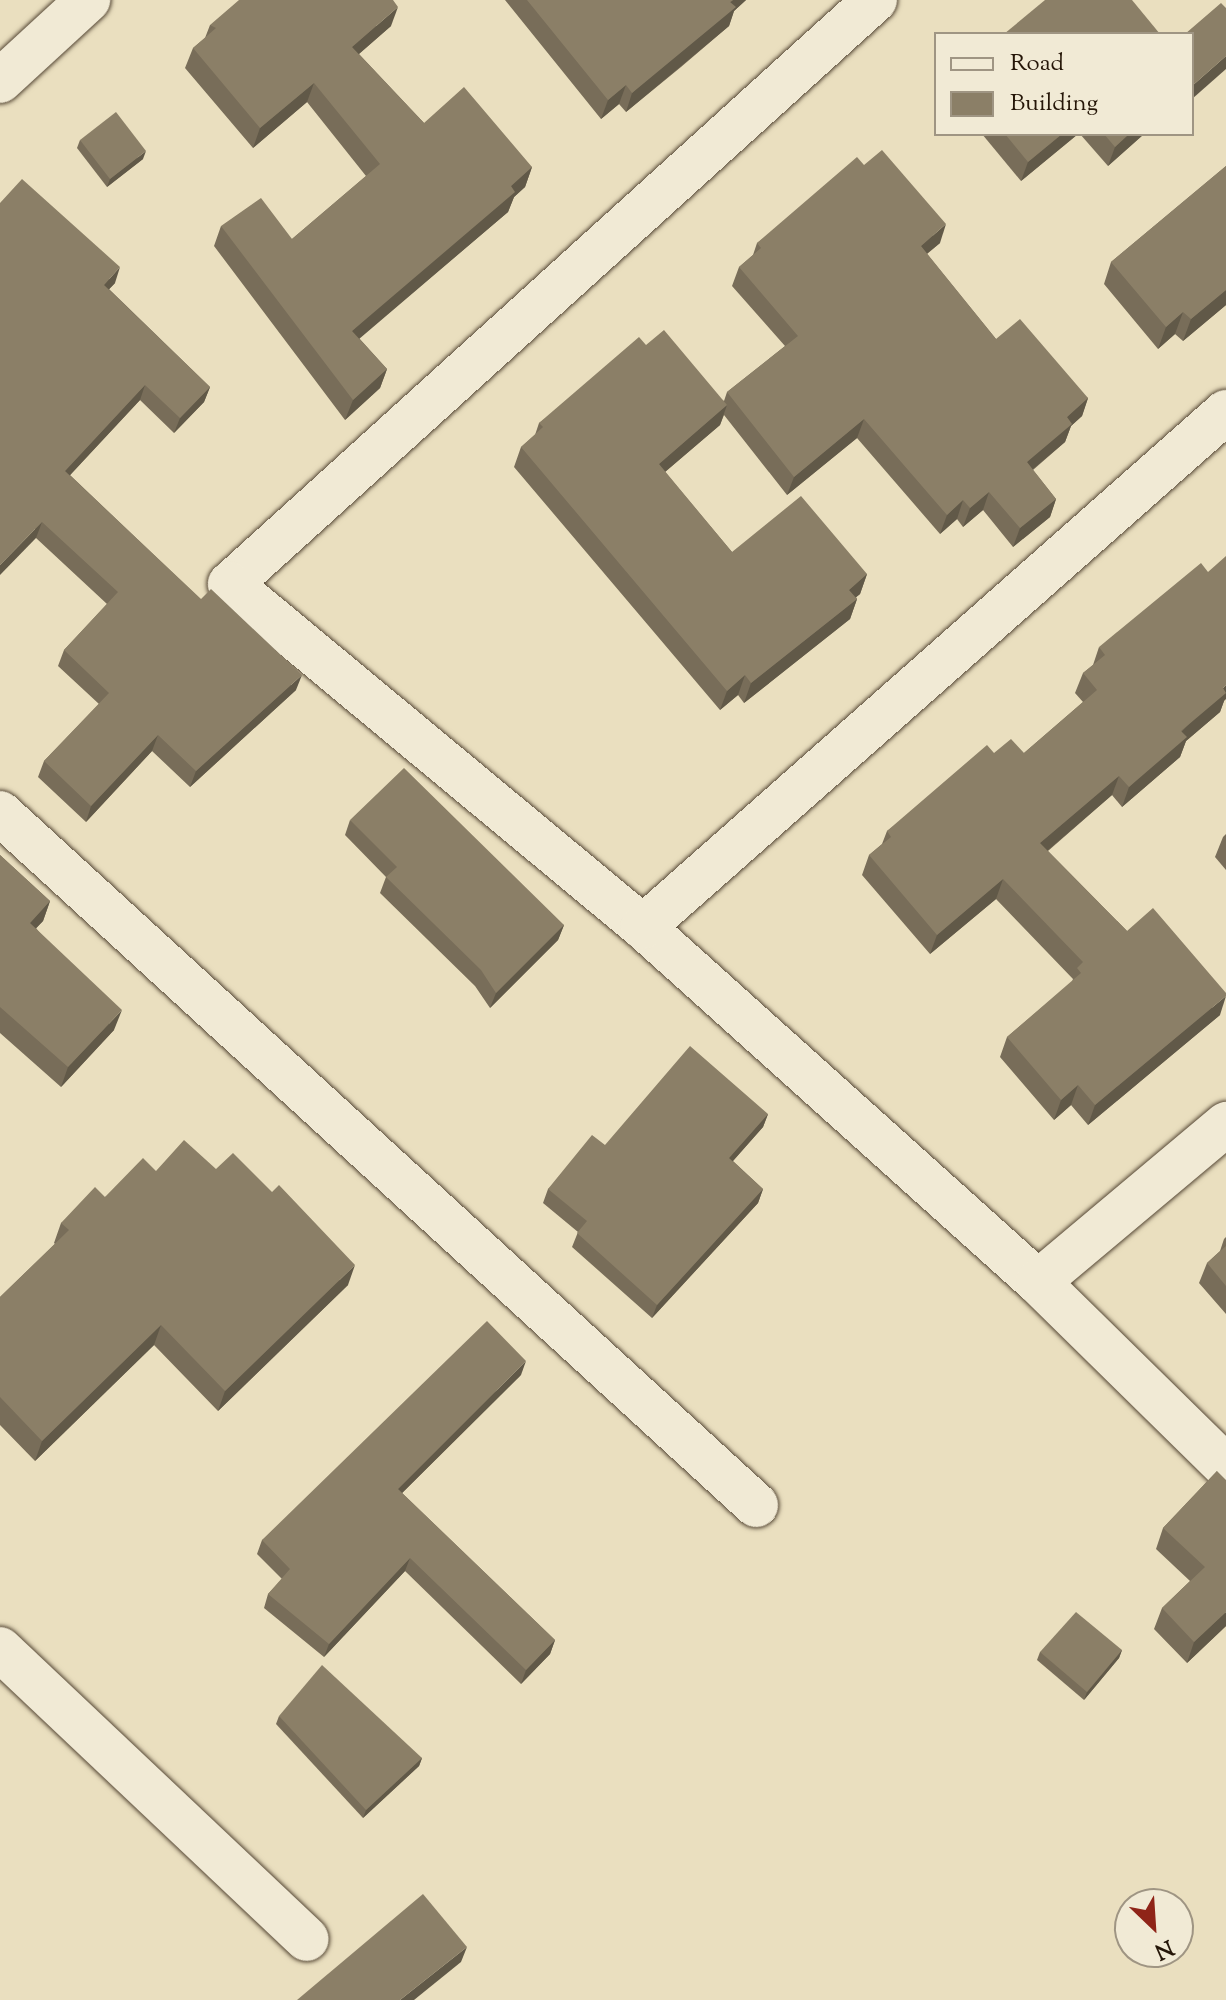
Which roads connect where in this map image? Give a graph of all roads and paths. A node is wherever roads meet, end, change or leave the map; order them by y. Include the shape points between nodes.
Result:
1 (88, 0) edge
2 (875, 0) edge
3 (0, 81) edge
4 (1226, 412) edge
5 (0, 813) edge
6 (643, 927) junction
7 (1226, 1124) edge
8 (1038, 1282) junction
9 (1226, 1467) edge
10 (756, 1505) dead end
11 (0, 1649) edge
12 (307, 1939) dead end

1 - 3 street
2 - 6 street via 230,584
4 - 6 street
5 - 10 street
6 - 8 street
7 - 8 street
8 - 9 street
11 - 12 street

